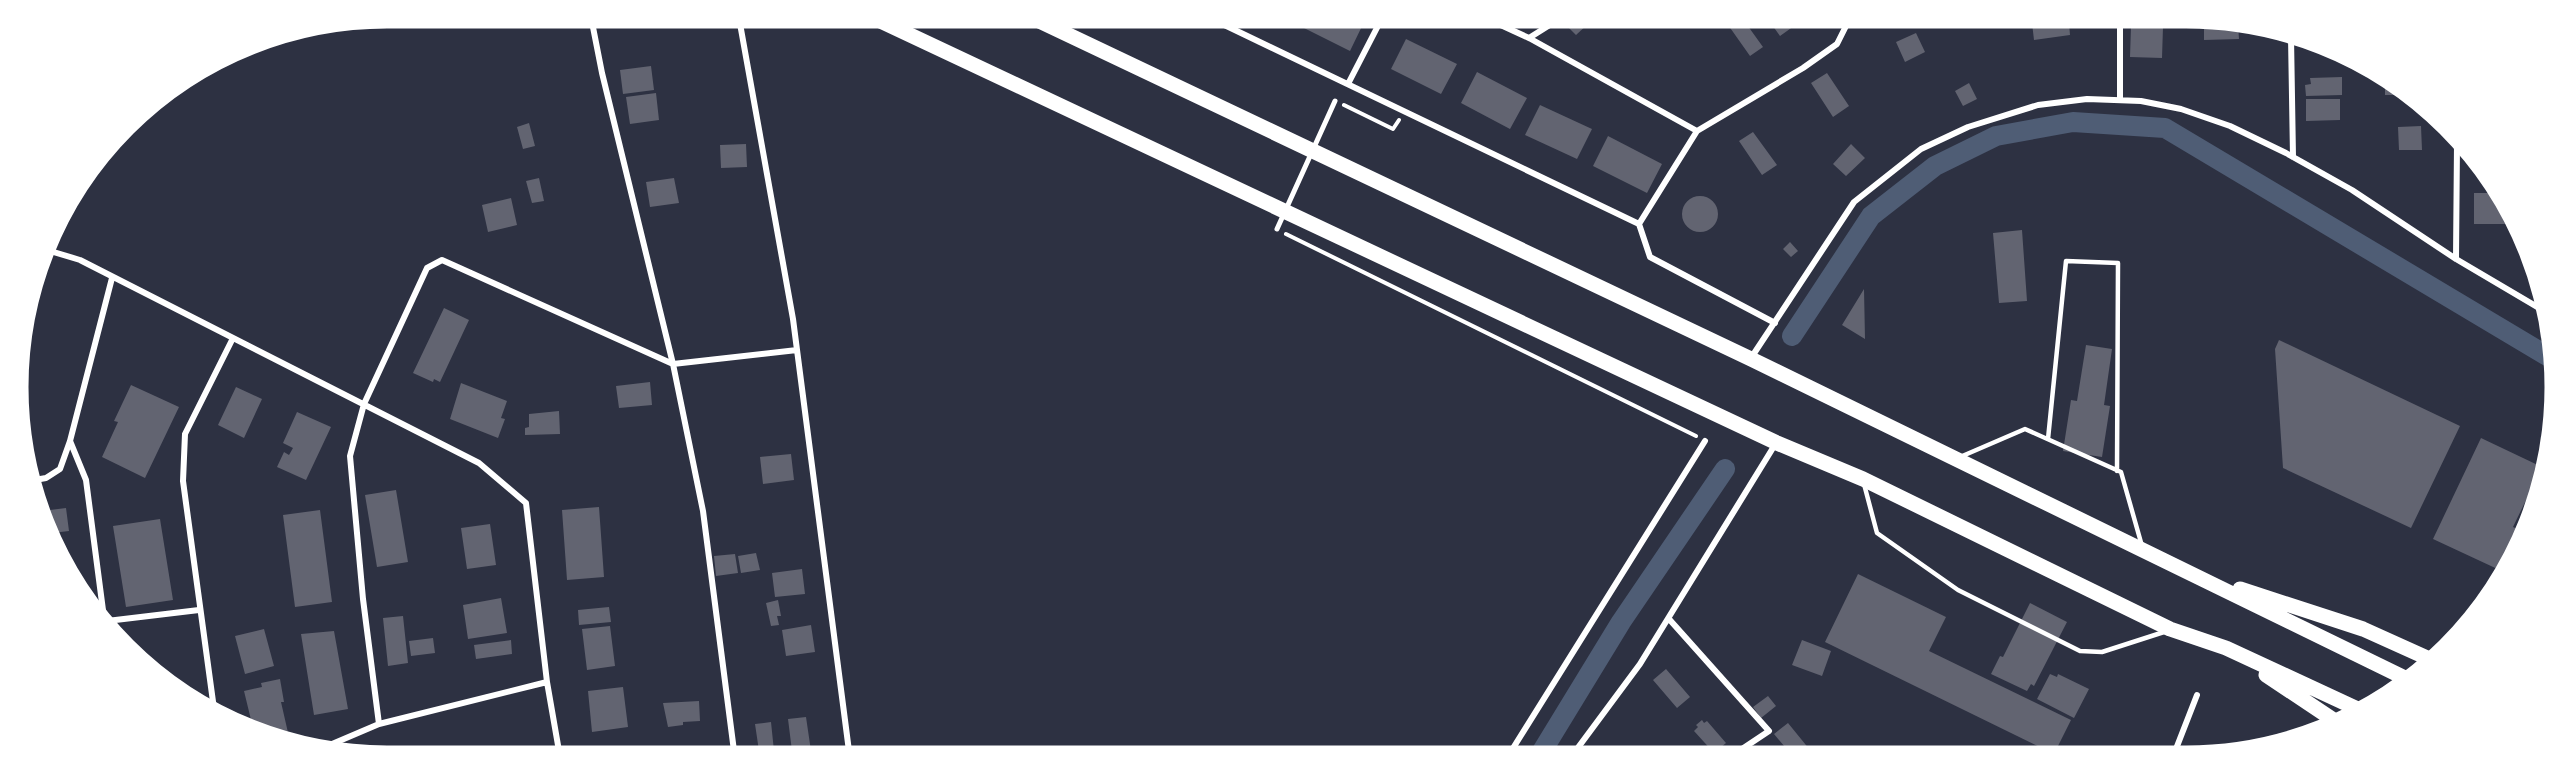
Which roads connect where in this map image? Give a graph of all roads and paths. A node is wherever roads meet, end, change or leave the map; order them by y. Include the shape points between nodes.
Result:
1 (593, 27) edge
2 (740, 27) edge
3 (893, 27) edge
4 (1052, 27) edge
5 (1229, 27) edge
6 (1377, 27) edge
7 (1505, 27) edge
8 (1546, 27) edge
9 (1846, 27) edge
10 (2120, 27) edge
11 (1529, 38) junction
12 (2291, 43) edge
13 (1348, 84) junction
14 (2120, 100) junction
15 (1335, 101) joint
16 (1393, 129) dead end
17 (1697, 131) junction
18 (2457, 150) edge
19 (2293, 157) junction
20 (1639, 224) junction
21 (1277, 229) joint
22 (53, 252) edge
23 (2456, 259) junction
24 (112, 278) junction
25 (2537, 307) edge
26 (1775, 323) junction
27 (233, 338) junction
28 (797, 350) junction
29 (1751, 359) junction
30 (673, 364) junction
31 (364, 404) junction
32 (2048, 439) junction
33 (70, 441) junction
34 (1705, 441) joint
35 (1777, 443) junction
36 (1957, 459) junction
37 (2117, 471) junction
38 (39, 479) edge
39 (1863, 479) junction
40 (2144, 552) junction
41 (2184, 571) junction
42 (105, 610) edge
43 (199, 610) junction
44 (112, 619) edge
45 (1669, 619) junction
46 (2170, 629) junction
47 (2226, 648) junction
48 (2424, 657) edge
49 (2401, 676) edge
50 (547, 682) junction
51 (2197, 695) dead end
52 (213, 702) edge
53 (2352, 706) edge
54 (2330, 717) edge
55 (379, 724) junction
56 (334, 743) edge
57 (558, 747) edge
58 (733, 747) edge
59 (848, 747) edge
60 (1514, 747) edge
61 (1578, 747) edge
62 (1745, 747) edge
63 (2177, 747) edge

1 - 30 street
2 - 28 street
3 - 35 highway
4 - 29 highway
5 - 13 street
6 - 13 street
7 - 11 street
8 - 11 street
9 - 17 street via 1837,44 1803,68
10 - 14 street
11 - 17 street
12 - 19 street
13 - 20 street
14 - 19 street via 2181,109 2230,126
14 - 26 street via 2087,99 2038,105 1968,127 1921,149 1854,202
15 - 16 path
15 - 21 street
17 - 20 street
18 - 23 street
19 - 23 street via 2352,190
20 - 26 street via 1650,257
21 - 34 path
22 - 24 street via 80,260
23 - 25 street
24 - 27 street
24 - 33 street
26 - 29 street
27 - 31 street
27 - 43 street via 185,434 183,481
28 - 30 street
28 - 59 street
29 - 36 highway
30 - 31 street via 442,260 427,268
30 - 58 street via 703,511
31 - 50 street via 479,463 526,503
31 - 55 street via 350,456
32 - 36 lane via 2025,429
32 - 37 lane
32 - 37 lane via 2066,261 2118,264
33 - 38 street via 60,469
33 - 42 street via 86,480
34 - 60 street
35 - 39 highway
35 - 45 street
36 - 40 highway
37 - 40 lane via 2121,472
39 - 46 highway
39 - 46 lane via 1877,533 1958,590 2080,651 2102,652
40 - 41 highway
41 - 48 highway via 2363,629
41 - 49 highway
43 - 44 street
43 - 52 street
45 - 61 street
45 - 62 street via 1769,731
46 - 47 highway
47 - 53 highway
47 - 54 highway
50 - 55 street
50 - 57 street
51 - 63 street
55 - 56 street

